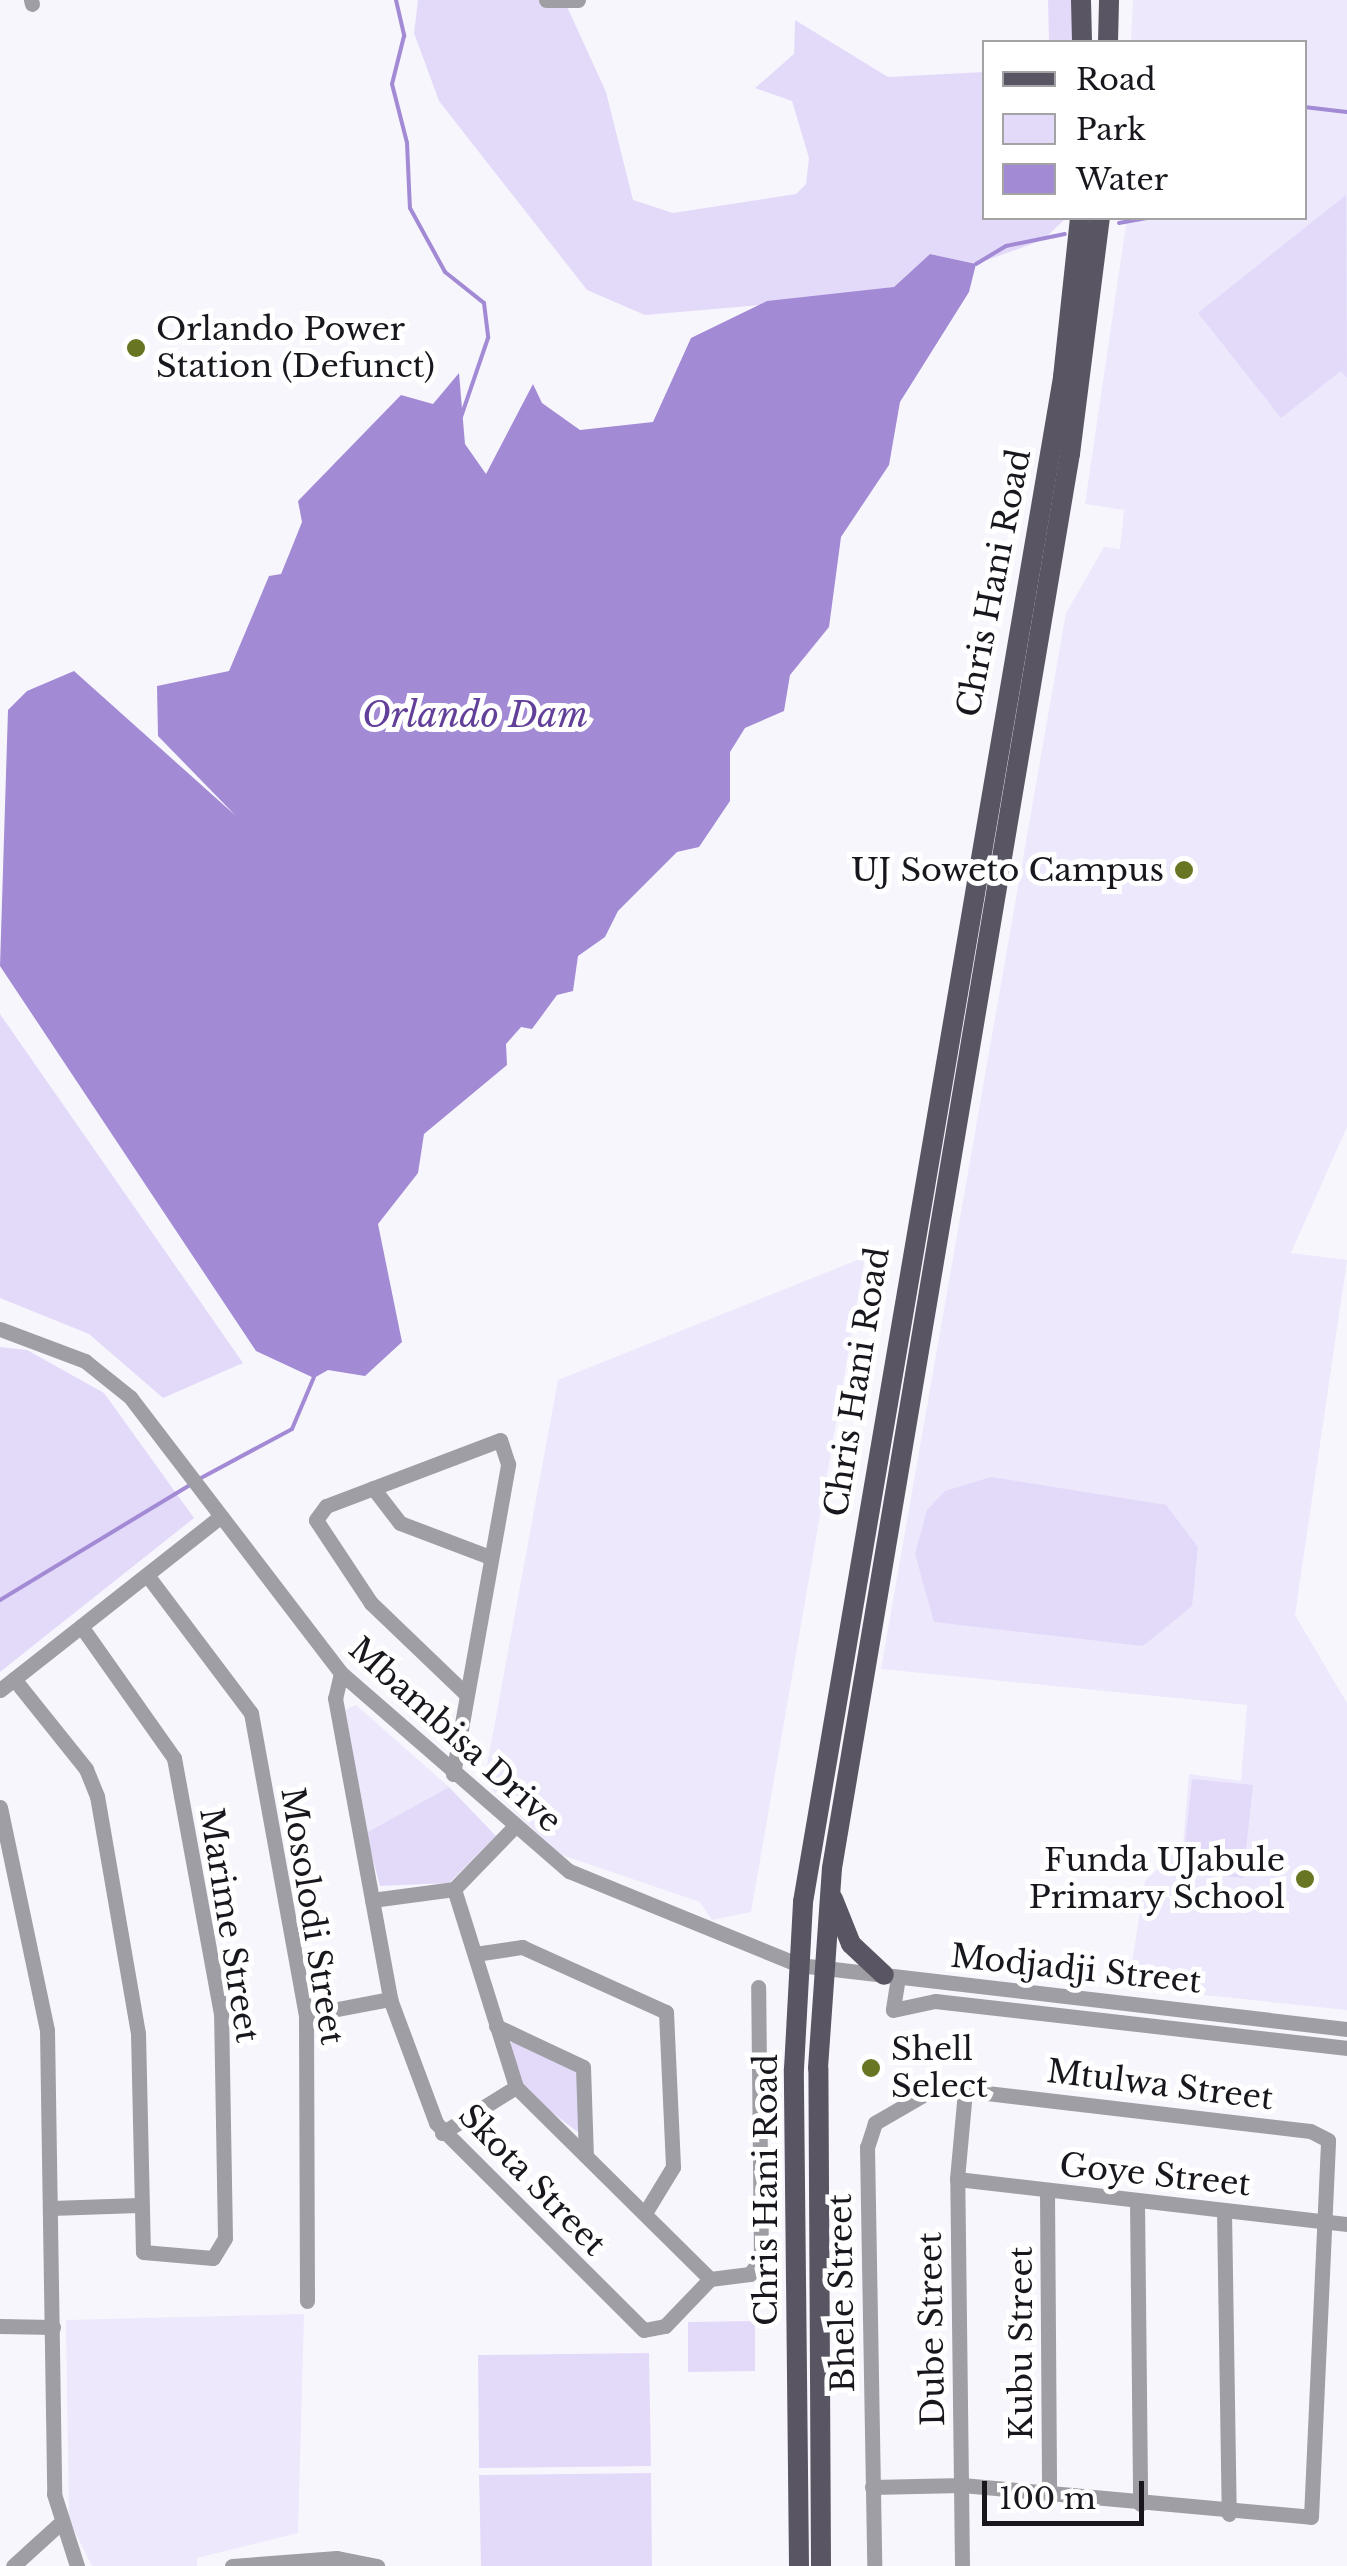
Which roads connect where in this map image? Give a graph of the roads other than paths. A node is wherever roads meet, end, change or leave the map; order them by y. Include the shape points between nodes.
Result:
1 (546, 0) edge
2 (578, 0) edge
3 (1081, 0) edge
4 (1109, 0) edge
5 (1082, 40) edge
6 (1108, 40) edge
7 (1080, 220) edge
8 (1100, 220) edge
9 (1005, 682) junction
10 (1032, 686) junction
11 (0, 1329) edge
12 (373, 1488) junction
13 (221, 1516) junction
14 (430, 1537) junction
15 (423, 1553) dead end
16 (490, 1557) junction
17 (147, 1575) junction
18 (81, 1626) junction
19 (341, 1673) junction
20 (14, 1678) junction
21 (0, 1690) edge
22 (466, 1694) junction
23 (453, 1774) junction
24 (0, 1806) edge
25 (514, 1828) junction
26 (830, 1887) junction
27 (454, 1889) junction
28 (372, 1900) junction
29 (475, 1954) junction
30 (799, 1965) junction
31 (821, 1968) junction
32 (891, 1976) junction
33 (758, 1987) dead end
34 (390, 1999) junction
35 (306, 2015) junction
36 (1303, 2022) junction
37 (496, 2026) junction
38 (1347, 2029) edge
39 (1301, 2040) junction
40 (1347, 2048) edge
41 (516, 2087) junction
42 (965, 2091) junction
43 (442, 2133) junction
44 (586, 2156) junction
45 (957, 2179) junction
46 (1047, 2192) junction
47 (1137, 2201) junction
48 (140, 2205) junction
49 (51, 2208) junction
50 (1224, 2210) junction
51 (645, 2213) junction
52 (1330, 2222) junction
53 (1347, 2224) edge
54 (710, 2279) junction
55 (307, 2301) dead end
56 (0, 2326) edge
57 (53, 2328) junction
58 (962, 2485) junction
59 (872, 2487) junction
60 (1049, 2494) junction
61 (1140, 2504) junction
62 (1228, 2514) junction
63 (58, 2525) junction
64 (13, 2566) edge
65 (77, 2566) edge
66 (232, 2566) edge
67 (377, 2566) edge
68 (799, 2566) edge
69 (821, 2566) edge
70 (874, 2566) edge
71 (962, 2566) edge

1 - 2 street
3 - 5 main road
4 - 6 main road
7 - 9 main road, Chris Hani Road via 1063,377
8 - 10 main road, Chris Hani Road
9 - 10 main road
9 - 30 main road, Chris Hani Road via 819,1791
10 - 26 main road, Chris Hani Road
11 - 13 street, Mbambisa Drive via 85,1361 150,1420
12 - 14 street via 391,1517
12 - 16 street via 504,1442
12 - 22 street via 326,1506 316,1526 372,1603
13 - 17 street
13 - 19 street, Mbambisa Drive
14 - 15 street
14 - 16 street
16 - 22 street
17 - 18 street
17 - 35 street, Mosolodi Street via 248,1704
18 - 20 street
18 - 48 street, Marime Street via 168,1740 219,2000 224,2249 213,2258 150,2258
19 - 23 street, Mbambisa Drive
19 - 28 street, Skota Street via 335,1698
20 - 21 street
20 - 48 street via 86,1768 96,1796 138,2033
22 - 23 street
23 - 25 street, Mbambisa Drive
24 - 49 street via 46,2013
25 - 27 street
25 - 30 street, Mbambisa Drive via 568,1870
26 - 31 main road, Chris Hani Road
26 - 32 main road via 843,1932
27 - 28 street
27 - 29 street
28 - 34 street, Skota Street
29 - 37 street
29 - 51 street via 522,1947 666,2012 673,2167
30 - 31 street, Modjadji Street
30 - 68 main road, Chris Hani Road
31 - 32 street, Modjadji Street
31 - 69 main road, Chris Hani Road
32 - 36 street, Modjadji Street
32 - 39 street via 893,2010 935,2002
33 - 54 street via 761,2258 750,2274
34 - 35 street
34 - 43 street, Skota Street
35 - 55 street, Mosolodi Street
36 - 38 street, Modjadji Street
36 - 39 street
37 - 41 street
37 - 44 street via 584,2067
39 - 40 street
41 - 43 street
41 - 44 street
42 - 45 street, Dube Street
42 - 52 street, Mtulwa Street via 1310,2131 1328,2140 1332,2157
42 - 59 street, Bhele Street via 927,2089 868,2134
43 - 54 street, Skota Street via 644,2330 665,2326
44 - 51 street
45 - 46 street, Goye Street
45 - 58 street, Dube Street
46 - 47 street, Goye Street
46 - 60 street, Kubu Street
47 - 50 street, Goye Street
47 - 61 street
48 - 49 street
49 - 57 street
50 - 52 street, Goye Street
50 - 62 street
51 - 54 street
52 - 53 street, Goye Street
52 - 62 street via 1319,2504 1293,2520
56 - 57 street
57 - 63 street
58 - 59 street
58 - 60 street
58 - 71 street, Dube Street
59 - 70 street, Bhele Street
60 - 61 street
61 - 62 street
63 - 64 street
63 - 65 street
66 - 67 street via 336,2558

